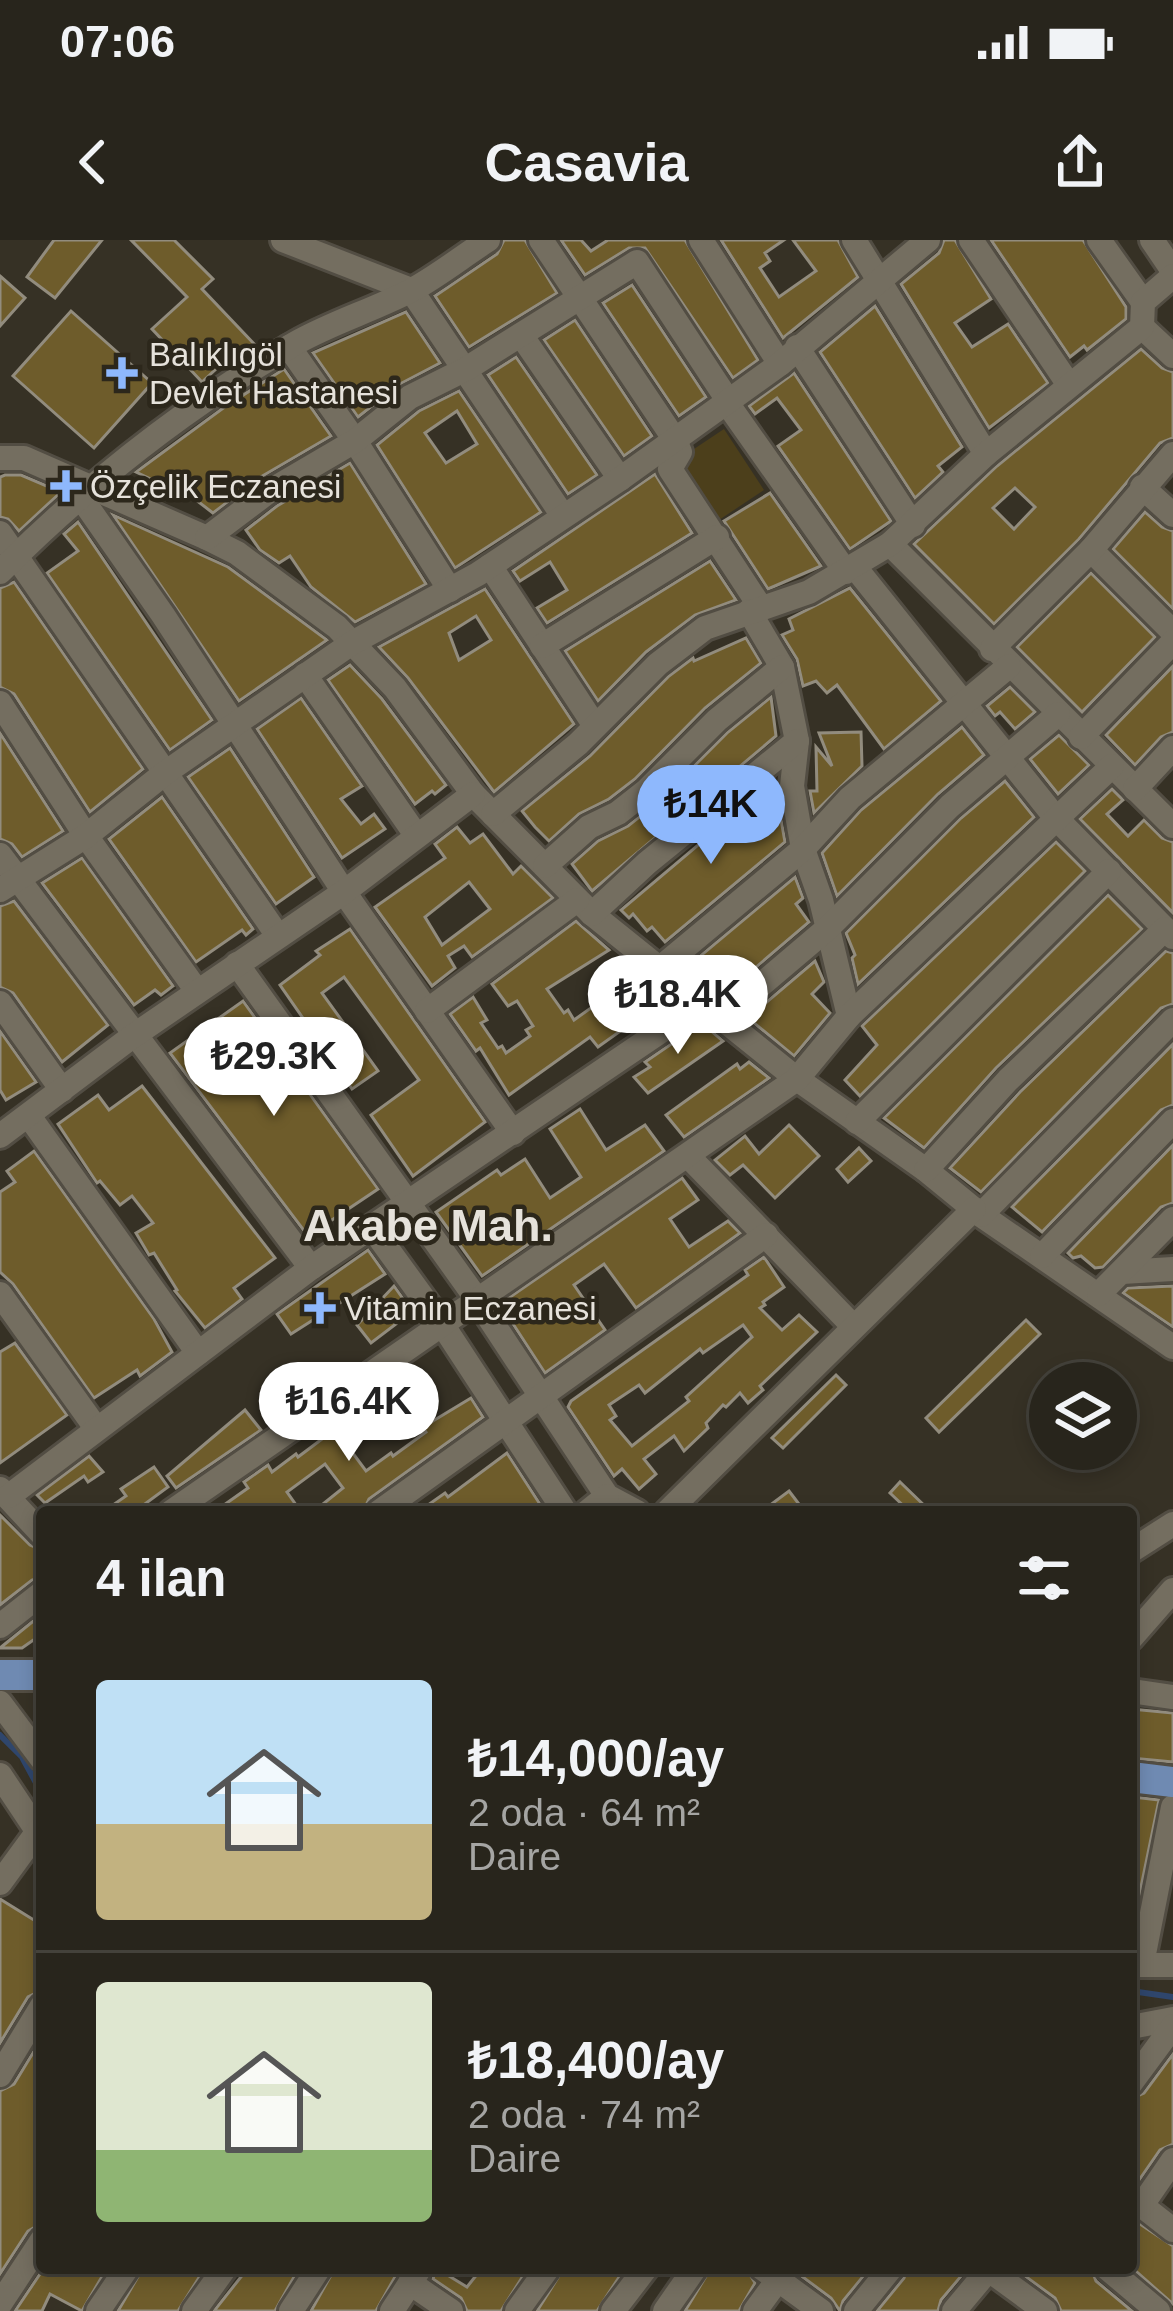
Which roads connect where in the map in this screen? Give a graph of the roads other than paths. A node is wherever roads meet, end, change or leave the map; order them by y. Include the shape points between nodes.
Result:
1 (283, 240) edge
2 (488, 240) edge
3 (541, 240) edge
4 (701, 240) edge
5 (854, 240) edge
6 (928, 240) edge
7 (971, 240) edge
8 (1099, 240) edge
9 (1152, 240) edge
10 (318, 246) edge
11 (1173, 273) edge
12 (878, 283) junction
13 (411, 290) junction
14 (578, 300) junction
15 (1142, 314) junction
16 (520, 335) junction
17 (289, 347) junction
18 (788, 355) junction
19 (1173, 356) edge
20 (466, 369) junction
21 (1069, 385) junction
22 (727, 401) junction
23 (675, 440) junction
24 (356, 441) junction
25 (986, 454) junction
26 (1173, 454) edge
27 (0, 458) edge
28 (620, 479) junction
29 (1142, 487) junction
30 (86, 494) junction
31 (1173, 515) edge
32 (562, 516) junction
33 (913, 525) junction
34 (0, 533) edge
35 (717, 537) junction
36 (207, 538) junction
37 (890, 544) junction
38 (1090, 550) junction
39 (9, 564) edge
40 (490, 566) junction
41 (850, 569) junction
42 (450, 590) junction
43 (755, 610) junction
44 (1173, 632) edge
45 (1173, 642) edge
46 (352, 643) junction
47 (542, 646) junction
48 (1001, 658) junction
49 (782, 668) junction
50 (304, 675) junction
51 (0, 703) edge
52 (966, 704) junction
53 (1058, 714) junction
54 (232, 724) junction
55 (595, 726) junction
56 (1081, 736) junction
57 (797, 741) junction
58 (1173, 748) edge
59 (1006, 757) junction
60 (1112, 766) junction
61 (165, 773) junction
62 (1135, 788) junction
63 (473, 794) junction
64 (493, 814) junction
65 (1055, 817) junction
66 (1173, 826) edge
67 (416, 835) junction
68 (86, 836) junction
69 (803, 849) junction
70 (0, 855) edge
71 (544, 866) junction
72 (1109, 871) junction
73 (8, 885) edge
74 (344, 892) junction
75 (584, 907) junction
76 (828, 928) junction
77 (1169, 933) edge
78 (278, 936) junction
79 (237, 964) junction
80 (659, 969) junction
81 (197, 991) junction
82 (0, 1003) edge
83 (427, 1011) junction
84 (712, 1011) junction
85 (849, 1016) junction
86 (1173, 1020) edge
87 (133, 1036) junction
88 (796, 1079) junction
89 (62, 1090) junction
90 (29, 1116) junction
91 (1173, 1121) edge
92 (857, 1122) junction
93 (513, 1133) junction
94 (0, 1136) edge
95 (688, 1156) junction
96 (926, 1170) junction
97 (410, 1203) junction
98 (978, 1212) junction
99 (1173, 1219) edge
100 (373, 1229) junction
101 (766, 1235) junction
102 (1042, 1256) junction
103 (311, 1268) junction
104 (1173, 1269) edge
105 (1122, 1272) junction
106 (0, 1294) edge
107 (1099, 1294) junction
108 (476, 1298) junction
109 (442, 1324) junction
110 (852, 1325) junction
111 (1173, 1348) edge
112 (198, 1353) junction
113 (541, 1394) junction
114 (506, 1421) junction
115 (96, 1428) junction
116 (5, 1493) edge
117 (597, 1504) edge
118 (180, 1506) edge
119 (387, 1506) edge
120 (561, 1506) edge
121 (674, 1506) edge
122 (1173, 1524) edge
123 (36, 1527) edge
124 (1137, 1547) edge
125 (1173, 1590) edge
126 (36, 1598) edge
127 (0, 1626) edge
128 (1137, 1631) edge
129 (0, 1675) edge
130 (36, 1675) edge
131 (1137, 1692) edge
132 (1173, 1697) edge
133 (0, 1703) edge
134 (36, 1751) edge
135 (0, 1775) edge
136 (1137, 1778) edge
137 (1173, 1782) edge
138 (1173, 1808) edge
139 (36, 1828) edge
140 (36, 1839) edge
141 (0, 1883) edge
142 (1137, 1965) edge
143 (1173, 1965) edge
144 (36, 2016) edge
145 (1173, 2022) edge
146 (1137, 2025) edge
147 (0, 2074) edge
148 (1137, 2074) edge
149 (1173, 2160) edge
150 (1137, 2201) edge
151 (1137, 2203) edge
152 (1173, 2230) edge
153 (36, 2249) edge
154 (123, 2274) edge
155 (221, 2274) edge
156 (315, 2274) edge
157 (544, 2274) edge
158 (641, 2274) edge
159 (691, 2274) edge
160 (774, 2274) edge
161 (777, 2274) edge
162 (886, 2274) edge
163 (986, 2274) edge
164 (997, 2274) edge
165 (1114, 2274) edge
166 (415, 2275) edge
167 (0, 2304) edge
168 (98, 2311) edge
169 (194, 2311) edge
170 (290, 2311) edge
171 (392, 2311) edge
172 (451, 2311) edge
173 (517, 2311) edge
174 (613, 2311) edge
175 (664, 2311) edge
176 (754, 2311) edge
177 (821, 2311) edge
178 (856, 2311) edge
179 (954, 2311) edge
180 (1045, 2311) edge
181 (1158, 2311) edge

1 - 10 street
2 - 13 street
3 - 14 street
4 - 18 street
5 - 12 street
6 - 12 street
7 - 21 street
8 - 15 street
9 - 11 street
10 - 13 street
11 - 15 street
12 - 18 street
12 - 25 street
13 - 17 street
13 - 20 street
14 - 16 street
14 - 22 street via 637,262
14 - 23 street
15 - 19 street
15 - 21 street
16 - 20 street
16 - 28 street
17 - 24 street
17 - 30 street
18 - 22 street
18 - 33 street
20 - 24 street via 410,397
20 - 32 street
21 - 25 street
22 - 23 street
22 - 41 street
23 - 28 street
23 - 35 street via 680,452 670,469
24 - 36 street
24 - 42 street
25 - 33 street
26 - 29 street
27 - 30 street via 24,458
28 - 32 street
29 - 31 street
29 - 38 street
30 - 36 street
30 - 39 street
30 - 54 street
32 - 40 street
33 - 37 street
34 - 39 street
35 - 43 street
35 - 47 street
36 - 46 street
37 - 41 street
37 - 48 street
38 - 44 street
38 - 48 street
39 - 61 street
40 - 42 street
40 - 47 street
41 - 43 street
41 - 52 street
42 - 46 street
43 - 49 street
43 - 55 street via 705,628
45 - 56 street
46 - 50 street
46 - 63 street
47 - 55 street
48 - 52 street
48 - 53 street
49 - 57 street
49 - 71 street via 646,791
50 - 54 street
50 - 67 street
51 - 68 street
52 - 59 street
52 - 69 street via 850,798
53 - 56 street
53 - 59 street
54 - 61 street
54 - 74 street
55 - 64 street
56 - 60 street
57 - 69 street via 792,786
57 - 75 street
58 - 62 street
59 - 65 street
59 - 76 street
60 - 62 street
60 - 65 street
61 - 68 street
61 - 78 street
62 - 66 street
63 - 64 street
63 - 67 street
64 - 71 street
65 - 72 street
65 - 85 street
67 - 74 street
68 - 73 street
68 - 81 street
69 - 76 street
69 - 80 street
70 - 73 street
71 - 75 street
72 - 77 street
72 - 92 street
73 - 87 street
74 - 78 street
74 - 83 street
75 - 80 street
75 - 83 street
76 - 84 street
76 - 85 street
77 - 96 street via 1008,1079
78 - 79 street
79 - 81 street
79 - 97 street
80 - 84 street
81 - 87 street
82 - 89 street
83 - 93 street
84 - 88 street
84 - 93 street
85 - 88 street
86 - 98 street
87 - 89 street
87 - 103 street
88 - 92 street
88 - 95 street
89 - 90 street
90 - 94 street
90 - 112 street
91 - 102 street
92 - 96 street
93 - 97 street
95 - 101 street
95 - 108 street
96 - 98 street
97 - 100 street
97 - 108 street
98 - 102 street
98 - 110 street
99 - 105 street
100 - 103 street
100 - 109 street
101 - 110 street
101 - 113 street
102 - 107 street
103 - 112 street
104 - 105 street
105 - 107 street
106 - 115 street
107 - 111 street
108 - 109 street
108 - 113 street
109 - 114 street
109 - 118 street
110 - 121 street
112 - 115 street
113 - 114 street
113 - 117 street
114 - 119 street
114 - 120 street
115 - 116 street
116 - 123 street
122 - 124 street
125 - 128 street
126 - 127 street
129 - 130 main road
131 - 132 street
133 - 134 street
135 - 139 street
136 - 137 main road
138 - 142 street
140 - 141 street
142 - 143 street
144 - 147 street
145 - 146 street
145 - 148 street
149 - 150 street
151 - 152 street
153 - 167 street
154 - 168 street
155 - 169 street
156 - 170 street
157 - 173 street
158 - 174 street
159 - 175 street
160 - 176 street
161 - 177 street
162 - 178 street
163 - 179 street
164 - 180 street
165 - 181 street
166 - 171 street
166 - 172 street

